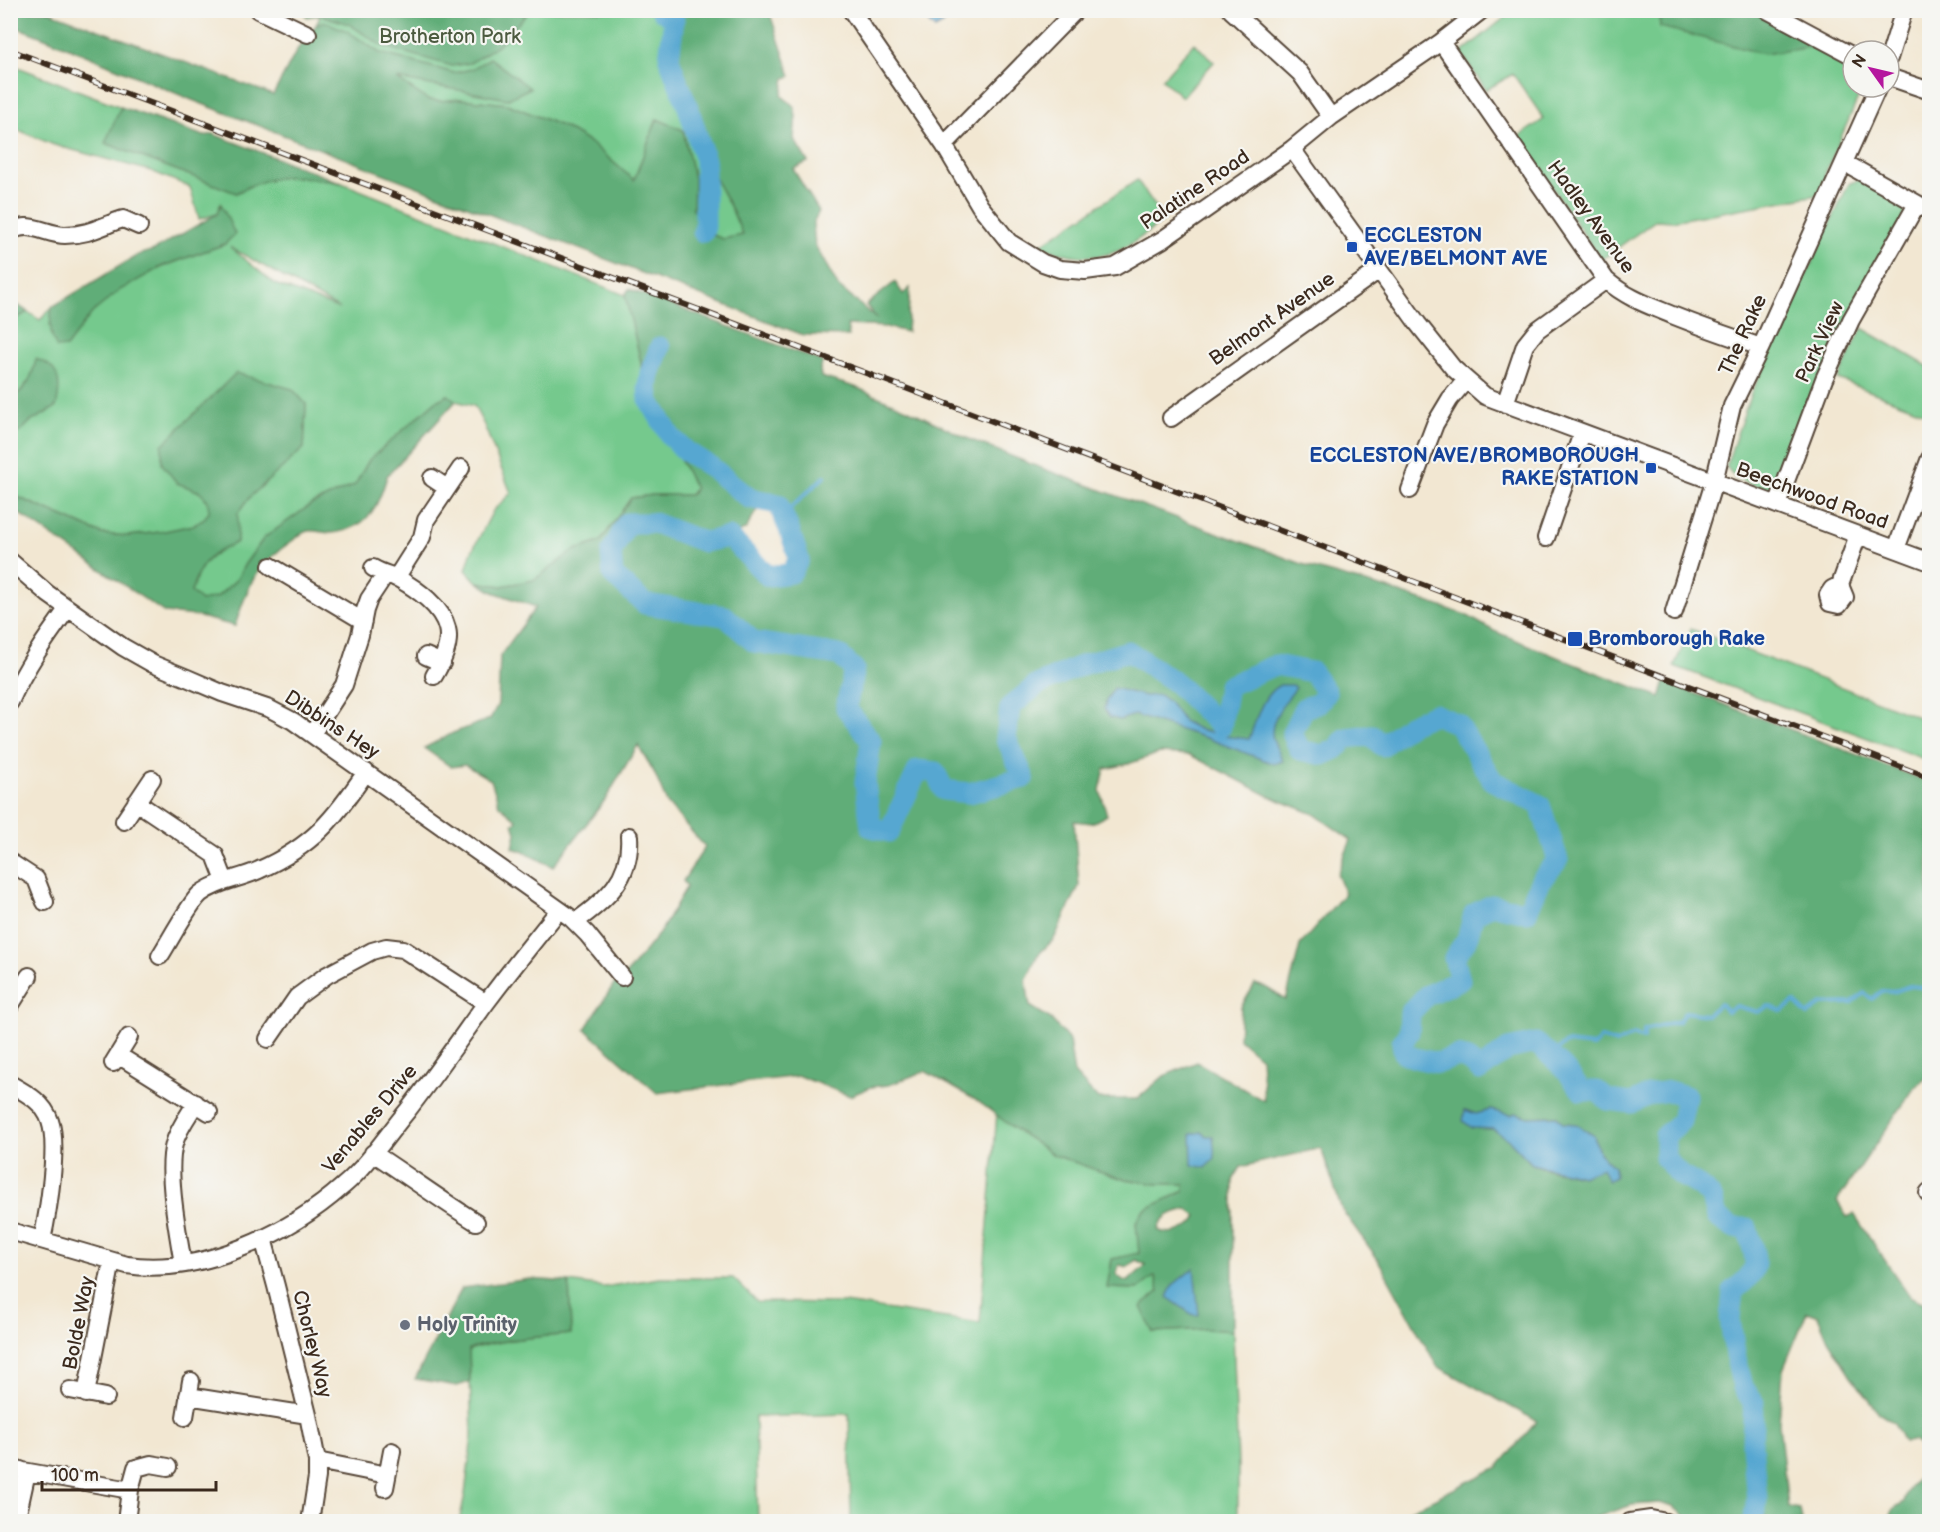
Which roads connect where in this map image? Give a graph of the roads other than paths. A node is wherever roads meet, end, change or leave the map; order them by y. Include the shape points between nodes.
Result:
1 (258, 10) edge
2 (851, 10) edge
3 (1076, 10) edge
4 (1231, 10) edge
5 (1482, 10) edge
6 (1767, 10) edge
7 (1904, 10) edge
8 (308, 34) dead end
9 (1895, 39) edge
10 (1441, 42) junction
11 (1841, 50) edge
12 (1901, 82) edge
13 (1929, 92) edge
14 (1873, 99) edge
15 (1331, 117) junction
16 (944, 145) junction
17 (1292, 149) junction
18 (1845, 163) junction
19 (1923, 207) edge
20 (139, 226) dead end
21 (10, 232) edge
22 (1379, 270) junction
23 (1606, 280) junction
24 (1761, 347) junction
25 (1466, 380) junction
26 (1505, 404) junction
27 (1171, 418) dead end
28 (1582, 433) junction
29 (1929, 458) edge
30 (461, 468) dead end
31 (432, 478) dead end
32 (1714, 482) junction
33 (447, 488) junction
34 (1410, 490) dead end
35 (1777, 505) junction
36 (1858, 534) junction
37 (1546, 538) dead end
38 (1896, 549) junction
39 (10, 561) edge
40 (1929, 562) edge
41 (271, 566) dead end
42 (385, 574) junction
43 (286, 575) junction
44 (1840, 585) dead end
45 (278, 590) dead end
46 (68, 608) junction
47 (1674, 612) dead end
48 (363, 621) junction
49 (426, 656) dead end
50 (10, 702) edge
51 (312, 734) junction
52 (366, 772) junction
53 (152, 778) dead end
54 (136, 802) junction
55 (124, 821) dead end
56 (635, 845) dead end
57 (10, 862) edge
58 (225, 881) junction
59 (45, 903) dead end
60 (559, 910) junction
61 (575, 922) junction
62 (145, 946) dead end
63 (29, 976) dead end
64 (622, 976) dead end
65 (486, 1003) junction
66 (10, 1006) edge
67 (129, 1037) dead end
68 (268, 1039) dead end
69 (10, 1084) edge
70 (373, 1153) junction
71 (475, 1222) dead end
72 (10, 1231) edge
73 (263, 1238) junction
74 (42, 1240) junction
75 (112, 1261) junction
76 (183, 1264) junction
77 (106, 1397) dead end
78 (308, 1415) junction
79 (185, 1418) dead end
80 (392, 1452) dead end
81 (317, 1461) junction
82 (168, 1467) dead end
83 (19, 1469) edge
84 (130, 1490) junction
85 (16, 1521) edge
86 (126, 1521) edge
87 (310, 1521) edge
88 (1630, 1521) edge
89 (1666, 1521) edge

1 - 8 street
2 - 16 street, Palatine Road
3 - 16 street
4 - 15 street via 1300,73
5 - 10 street, Palatine Road
6 - 11 street
7 - 9 street
10 - 15 street, Palatine Road
10 - 23 street, Hadley Avenue
12 - 13 street
14 - 18 street, The Rake
15 - 17 street, Palatine Road
16 - 17 street, Palatine Road via 980,206 1009,242 1043,263 1085,271 1115,267 1162,240
17 - 22 street, Beechwood Road
18 - 19 street
18 - 24 street, The Rake
19 - 35 street, Park View via 1851,320 1820,389
20 - 21 street via 124,213 91,232 62,235 33,227
22 - 25 street, Beechwood Road
22 - 27 street, Belmont Avenue via 1193,409
23 - 24 street, Hadley Avenue via 1637,301
23 - 26 street via 1538,330 1525,345
24 - 32 street, The Rake via 1732,406
25 - 26 street, Beechwood Road via 1485,396
25 - 34 street via 1435,424
26 - 28 street, Beechwood Road
28 - 32 street, Beechwood Road
28 - 37 street
29 - 38 street
30 - 33 street
31 - 33 street
32 - 35 street, Beechwood Road
32 - 47 street, The Rake
33 - 42 street via 426,520 422,537
35 - 36 street, Beechwood Road
36 - 38 street, Beechwood Road
36 - 44 street
38 - 40 street, Beechwood Road
39 - 46 street, Dibbins Hey
41 - 43 street
42 - 48 street via 369,599
42 - 49 street via 427,599 441,614 447,640 438,670
43 - 45 street
43 - 48 street
46 - 50 street via 43,642
46 - 51 street, Dibbins Hey via 153,664 270,709
48 - 51 street via 344,685
51 - 52 street, Dibbins Hey
52 - 58 street via 308,843 257,871
52 - 60 street, Dibbins Hey
53 - 54 street
54 - 55 street
54 - 58 street via 215,855
56 - 61 street via 617,886
57 - 59 street via 36,879
58 - 62 street via 199,895 164,959
60 - 61 street, Dibbins Hey
60 - 65 street, Venables Drive
61 - 64 street, Dibbins Hey
63 - 66 street
65 - 68 street via 403,950 386,947 327,975 297,997
65 - 70 street, Venables Drive
67 - 76 street via 115,1059 202,1107 182,1125 174,1145 175,1214
69 - 74 street via 37,1100 50,1120 51,1185
70 - 71 street
70 - 73 street, Venables Drive via 345,1185 316,1208
72 - 74 street, Venables Drive
73 - 76 street, Venables Drive
73 - 78 street, Chorley Way
74 - 75 street, Venables Drive
75 - 76 street, Venables Drive via 144,1268
75 - 77 street, Bolde Way via 78,1392
78 - 79 street via 189,1389
78 - 81 street, Chorley Way
80 - 81 street via 386,1481
81 - 87 street, Chorley Way
82 - 84 street via 151,1464 136,1468
83 - 84 street
83 - 85 street
84 - 86 street
88 - 89 street

